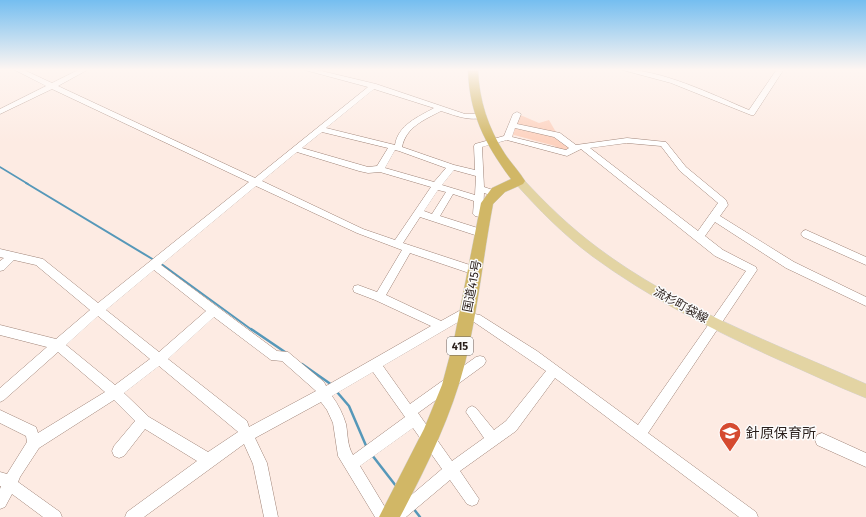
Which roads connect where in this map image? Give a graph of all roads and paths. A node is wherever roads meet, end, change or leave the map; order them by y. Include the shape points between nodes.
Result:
1 (38, 93) edge
2 (68, 93) edge
3 (364, 93) edge
4 (395, 93) edge
5 (475, 93) edge
6 (703, 93) edge
7 (765, 93) edge
8 (440, 108) junction
9 (0, 112) edge
10 (517, 114) dead end
11 (479, 116) junction
12 (513, 125) junction
13 (319, 129) junction
14 (507, 138) junction
15 (491, 142) junction
16 (579, 147) junction
17 (396, 148) junction
18 (295, 149) junction
19 (452, 167) junction
20 (380, 169) junction
21 (480, 174) junction
22 (518, 181) junction
23 (256, 182) junction
24 (436, 186) junction
25 (452, 191) junction
26 (487, 191) junction
27 (479, 199) junction
28 (418, 213) junction
29 (484, 215) junction
30 (715, 217) junction
31 (434, 218) junction
32 (481, 233) junction
33 (806, 234) dead end
34 (699, 237) junction
35 (397, 245) junction
36 (408, 249) junction
37 (0, 253) edge
38 (12, 256) junction
39 (866, 260) edge
40 (153, 264) junction
41 (0, 267) edge
42 (474, 271) junction
43 (358, 289) dead end
44 (379, 297) junction
45 (866, 302) edge
46 (98, 310) junction
47 (214, 311) junction
48 (466, 316) junction
49 (716, 324) junction
50 (441, 326) junction
51 (0, 330) edge
52 (58, 345) junction
53 (158, 360) junction
54 (480, 361) dead end
55 (375, 365) junction
56 (554, 370) junction
57 (450, 384) junction
58 (866, 392) edge
59 (114, 393) junction
60 (324, 394) junction
61 (0, 396) edge
62 (472, 412) dead end
63 (411, 415) junction
64 (0, 416) edge
65 (144, 421) junction
66 (640, 434) junction
67 (247, 435) junction
68 (430, 439) junction
69 (493, 439) junction
70 (822, 440) dead end
71 (34, 443) junction
72 (119, 451) dead end
73 (208, 460) junction
74 (357, 460) dead end
75 (866, 460) edge
76 (451, 470) junction
77 (5, 482) edge
78 (472, 499) dead end
79 (0, 502) edge
80 (55, 517) edge
81 (132, 517) edge
82 (271, 517) edge
83 (383, 517) edge
84 (389, 517) edge
85 (395, 517) edge
86 (751, 517) edge

1 - 9 street
2 - 23 street
3 - 13 street
4 - 8 street
5 - 11 highway
6 - 7 street via 751,113
8 - 11 street via 464,116
8 - 17 street via 403,133
10 - 12 street
11 - 15 highway
12 - 14 street
12 - 16 street via 557,135
13 - 17 street
13 - 18 street
14 - 15 street
14 - 16 street via 567,153
15 - 21 street via 478,146
15 - 22 highway
16 - 30 street via 615,144 622,141 663,144 683,169 723,202
16 - 34 street
17 - 19 street
17 - 20 street
18 - 20 street via 359,168
18 - 23 street
19 - 21 street
19 - 24 street
20 - 24 street
21 - 26 street
22 - 26 highway
22 - 49 main road, 流杉町袋線 via 569,231 596,253 670,300
23 - 35 street via 360,231
23 - 40 street
24 - 25 street
24 - 28 street
25 - 27 street
25 - 31 street
26 - 27 street
26 - 29 highway, 国道415号 / 415
27 - 29 street via 478,214
28 - 31 street
28 - 35 street
29 - 32 highway, 国道415号 / 415
30 - 34 street
30 - 45 street via 790,266
31 - 32 street
32 - 42 highway, 国道415号 / 415
33 - 39 street
34 - 49 street via 719,253 752,270
35 - 36 street
36 - 42 street
36 - 44 street
37 - 38 street
38 - 41 street
38 - 46 street via 39,262
40 - 46 street
40 - 47 street
42 - 48 highway, 国道415号 / 415
43 - 44 street
44 - 50 street
46 - 52 street
46 - 53 street
47 - 53 street
47 - 60 street via 275,356 284,356 320,386
48 - 50 street via 456,317
48 - 56 street via 486,324
48 - 57 highway, 国道415号 / 415
49 - 58 main road, 流杉町袋線
49 - 66 street
50 - 55 street
51 - 52 street
52 - 59 street
52 - 61 street
53 - 59 street
53 - 67 street via 242,426
54 - 57 street
55 - 60 street
55 - 63 street
56 - 66 street
56 - 69 street via 510,426
57 - 63 street
57 - 68 highway, 国道415号 / 415
59 - 65 street
59 - 71 street
60 - 67 street
60 - 83 street via 339,423 345,457
62 - 69 street
63 - 68 street
63 - 74 street
64 - 71 street via 30,432
65 - 72 street
65 - 73 street
66 - 86 street
67 - 73 street
67 - 82 street via 260,463
68 - 76 street
68 - 84 highway, 国道415号 / 415
69 - 76 street
70 - 75 street
71 - 77 street
73 - 81 street
76 - 78 street
76 - 85 street
77 - 79 street
77 - 80 street

